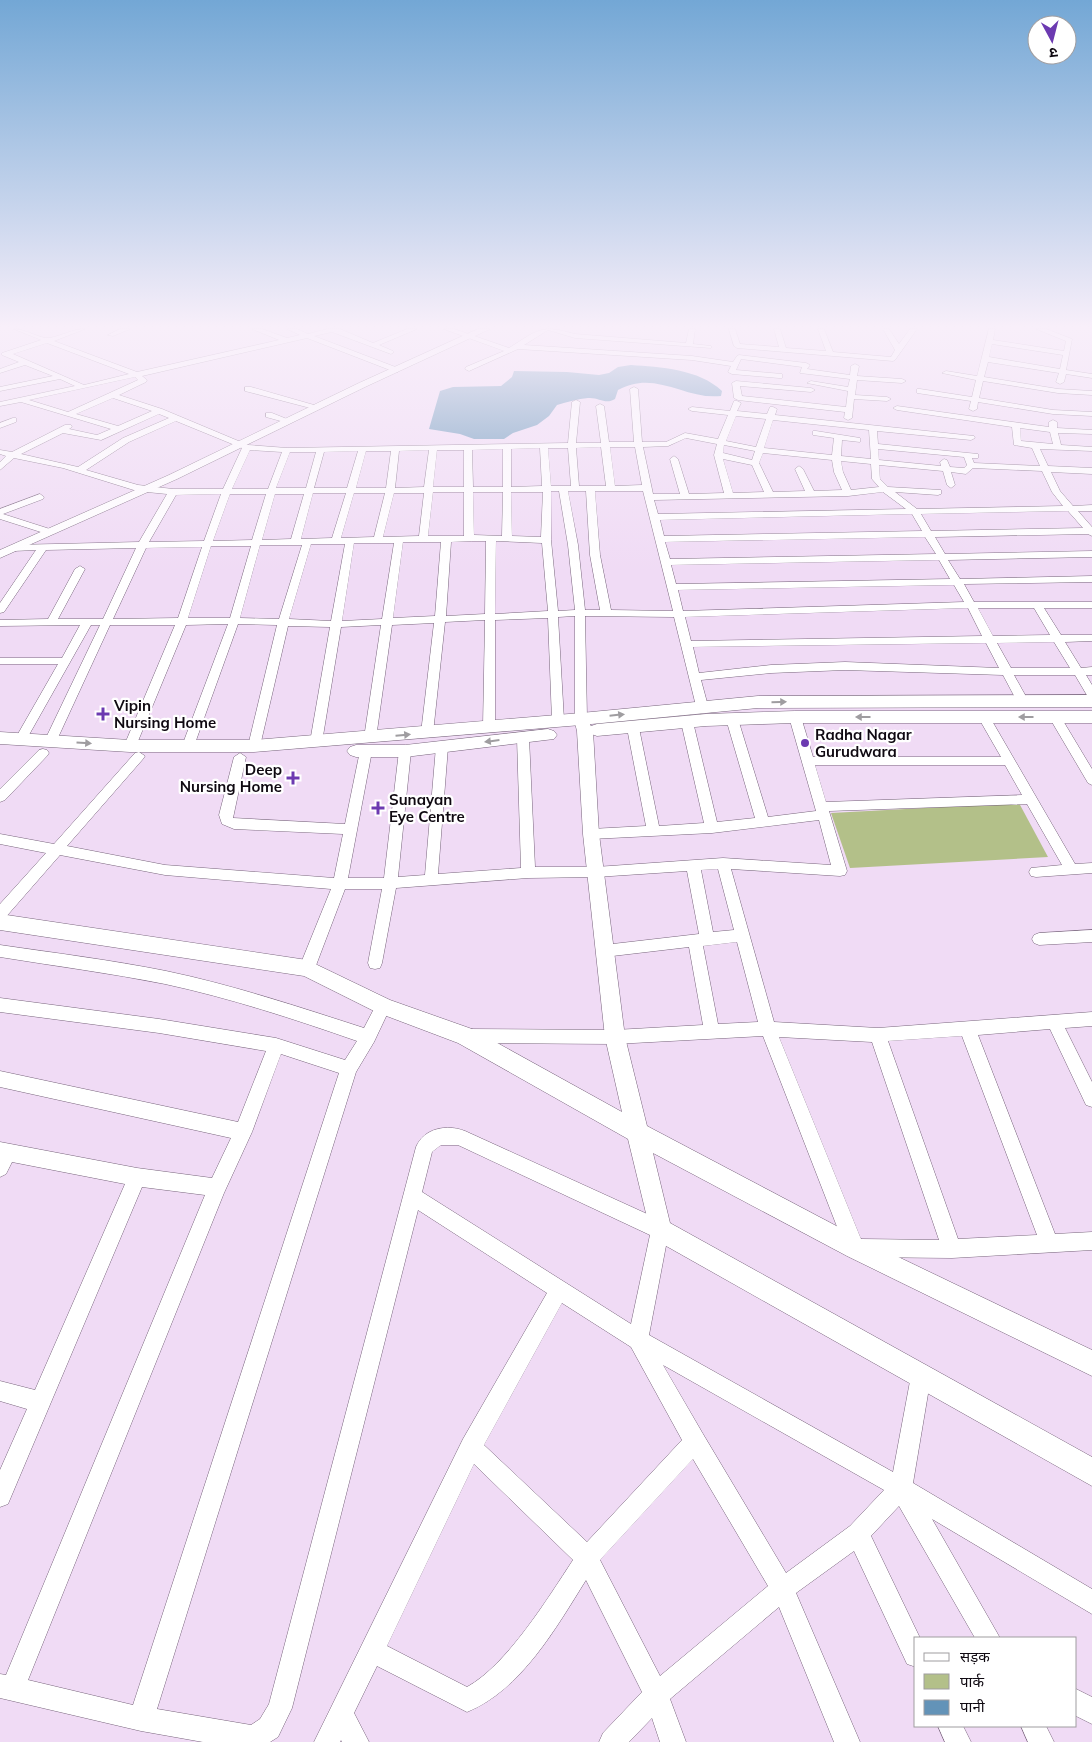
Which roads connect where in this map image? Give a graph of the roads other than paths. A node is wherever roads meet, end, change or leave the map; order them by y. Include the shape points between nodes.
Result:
1 (56, 410) edge
2 (78, 410) edge
3 (309, 410) edge
4 (575, 410) edge
5 (600, 410) edge
6 (636, 410) edge
7 (710, 410) edge
8 (773, 410) edge
9 (850, 410) edge
10 (914, 410) edge
11 (973, 410) edge
12 (1042, 410) edge
13 (159, 411) joint
14 (734, 412) junction
15 (1053, 412) junction
16 (69, 414) junction
17 (1092, 414) edge
18 (269, 415) dead end
19 (770, 416) junction
20 (84, 418) junction
21 (176, 418) junction
22 (971, 418) junction
23 (13, 420) dead end
24 (288, 421) junction
25 (1016, 424) junction
26 (0, 426) edge
27 (847, 426) junction
28 (119, 429) junction
29 (872, 429) junction
30 (61, 430) junction
31 (1053, 430) junction
32 (1092, 432) edge
33 (816, 434) dead end
34 (938, 435) junction
35 (838, 436) junction
36 (971, 438) dead end
37 (857, 440) dead end
38 (638, 443) junction
39 (721, 443) junction
40 (604, 444) junction
41 (544, 445) junction
42 (572, 445) junction
43 (242, 446) junction
44 (468, 446) junction
45 (507, 446) junction
46 (874, 446) junction
47 (1035, 446) junction
48 (433, 447) junction
49 (1058, 447) junction
50 (363, 448) junction
51 (395, 448) junction
52 (321, 449) junction
53 (1092, 449) edge
54 (287, 450) junction
55 (760, 450) junction
56 (0, 452) edge
57 (941, 452) junction
58 (12, 455) junction
59 (967, 455) junction
60 (718, 456) junction
61 (836, 458) junction
62 (1004, 458) dead end
63 (674, 459) dead end
64 (874, 462) junction
65 (755, 463) junction
66 (971, 465) junction
67 (0, 467) edge
68 (945, 468) junction
69 (1044, 468) junction
70 (799, 469) dead end
71 (79, 470) junction
72 (1092, 471) edge
73 (951, 485) dead end
74 (574, 487) junction
75 (562, 488) junction
76 (590, 488) junction
77 (612, 488) junction
78 (506, 489) junction
79 (547, 489) junction
80 (885, 489) junction
81 (144, 490) junction
82 (351, 490) junction
83 (390, 490) junction
84 (430, 490) junction
85 (468, 490) junction
86 (271, 491) junction
87 (309, 491) junction
88 (173, 492) junction
89 (226, 492) junction
90 (648, 492) junction
91 (938, 492) dead end
92 (848, 493) junction
93 (811, 494) junction
94 (729, 495) junction
95 (770, 495) junction
96 (40, 496) dead end
97 (685, 496) junction
98 (1068, 507) junction
99 (1092, 508) edge
100 (0, 512) edge
101 (914, 512) junction
102 (0, 516) edge
103 (654, 517) junction
104 (50, 532) junction
105 (1092, 532) edge
106 (928, 534) junction
107 (491, 538) junction
108 (507, 538) junction
109 (469, 539) junction
110 (660, 539) junction
111 (336, 540) junction
112 (350, 540) junction
113 (378, 540) junction
114 (399, 540) junction
115 (423, 540) junction
116 (446, 540) junction
117 (546, 540) junction
118 (257, 542) junction
119 (295, 542) junction
120 (307, 542) junction
121 (207, 544) junction
122 (142, 546) junction
123 (43, 547) junction
124 (13, 548) junction
125 (0, 554) edge
126 (1092, 554) edge
127 (943, 558) junction
128 (666, 562) junction
129 (80, 569) dead end
130 (1092, 578) edge
131 (957, 582) junction
132 (672, 587) junction
133 (971, 605) junction
134 (1037, 605) junction
135 (1092, 605) edge
136 (0, 610) edge
137 (580, 613) junction
138 (606, 613) junction
139 (553, 614) junction
140 (679, 614) junction
141 (490, 618) junction
142 (440, 620) junction
143 (182, 621) junction
144 (234, 621) junction
145 (387, 622) junction
146 (0, 623) edge
147 (52, 623) junction
148 (87, 623) junction
149 (106, 623) junction
150 (283, 623) junction
151 (336, 624) junction
152 (1057, 638) junction
153 (1092, 638) edge
154 (989, 639) junction
155 (687, 644) junction
156 (0, 660) edge
157 (67, 661) junction
158 (1079, 671) junction
159 (1092, 671) edge
160 (1008, 672) junction
161 (696, 677) junction
162 (1092, 694) edge
163 (1092, 701) edge
164 (1023, 702) junction
165 (702, 706) junction
166 (794, 717) junction
167 (984, 717) junction
168 (1055, 717) junction
169 (1092, 717) edge
170 (732, 719) junction
171 (558, 720) junction
172 (687, 722) junction
173 (583, 725) junction
174 (490, 727) junction
175 (633, 728) junction
176 (427, 733) junction
177 (0, 738) edge
178 (21, 738) junction
179 (523, 738) junction
180 (316, 742) junction
181 (368, 744) junction
182 (188, 746) junction
183 (47, 747) junction
184 (442, 747) junction
185 (0, 750) edge
186 (135, 751) junction
187 (405, 751) junction
188 (247, 752) junction
189 (807, 761) junction
190 (1010, 761) junction
191 (1092, 780) edge
192 (0, 797) edge
193 (1032, 799) junction
194 (821, 811) junction
195 (763, 823) junction
196 (712, 828) junction
197 (351, 829) junction
198 (653, 830) junction
199 (591, 834) junction
200 (0, 839) edge
201 (58, 849) junction
202 (722, 864) junction
203 (693, 865) junction
204 (1092, 868) edge
205 (1072, 869) junction
206 (596, 872) junction
207 (1036, 872) dead end
208 (528, 873) junction
209 (431, 881) junction
210 (390, 883) junction
211 (340, 884) junction
212 (0, 914) edge
213 (0, 922) edge
214 (743, 935) junction
215 (1092, 936) edge
216 (1039, 939) dead end
217 (701, 940) junction
218 (0, 951) edge
219 (604, 951) junction
220 (375, 963) dead end
221 (307, 968) junction
222 (0, 1006) edge
223 (383, 1006) junction
224 (1092, 1019) edge
225 (1054, 1022) junction
226 (967, 1028) junction
227 (768, 1029) junction
228 (712, 1032) junction
229 (878, 1035) junction
230 (465, 1036) junction
231 (368, 1037) junction
232 (616, 1037) junction
233 (276, 1045) junction
234 (349, 1069) junction
235 (0, 1078) edge
236 (1092, 1099) edge
237 (243, 1132) junction
238 (636, 1132) junction
239 (4, 1151) edge
240 (0, 1168) edge
241 (137, 1177) junction
242 (217, 1188) junction
243 (413, 1196) junction
244 (660, 1230) junction
245 (1092, 1241) edge
246 (1049, 1243) junction
247 (855, 1248) junction
248 (952, 1249) junction
249 (559, 1290) junction
250 (638, 1340) junction
251 (1092, 1363) edge
252 (921, 1376) junction
253 (0, 1391) edge
254 (41, 1402) junction
255 (695, 1442) junction
256 (471, 1447) junction
257 (1092, 1472) edge
258 (901, 1488) junction
259 (0, 1496) edge
260 (858, 1534) junction
261 (587, 1558) junction
262 (783, 1589) junction
263 (1092, 1602) edge
264 (987, 1637) edge
265 (372, 1650) junction
266 (914, 1651) edge
267 (7, 1687) edge
268 (656, 1695) junction
269 (1077, 1702) edge
270 (1092, 1712) edge
271 (341, 1714) junction
272 (141, 1718) junction
273 (950, 1727) edge
274 (1034, 1727) edge
275 (328, 1742) edge
276 (356, 1742) edge
277 (612, 1742) edge
278 (673, 1742) edge
279 (847, 1742) edge
280 (958, 1742) edge
281 (1041, 1742) edge

1 - 16 street
2 - 16 street
3 - 24 street
4 - 42 street
5 - 40 street
6 - 38 street
7 - 14 street
8 - 19 street
9 - 27 street
10 - 22 street
11 - 22 street
12 - 15 street
13 - 21 street
13 - 28 street
14 - 19 street
14 - 39 street
15 - 17 street
15 - 31 street
16 - 20 street
18 - 24 street
19 - 27 street
19 - 55 street
20 - 28 street
20 - 30 street
21 - 43 street
21 - 71 street via 126,440
22 - 25 street
23 - 26 street
24 - 43 street
25 - 31 street
25 - 47 street via 1017,443
27 - 29 street
28 - 30 street via 91,438
29 - 34 street
29 - 46 street
30 - 58 street
31 - 32 street
31 - 49 street
33 - 35 street
34 - 36 street
34 - 57 street
35 - 37 street
35 - 61 street
38 - 39 street via 671,443 685,435
38 - 40 street
38 - 90 street
39 - 55 street
39 - 60 street
40 - 42 street
40 - 77 street
41 - 42 street
41 - 45 street
41 - 79 street
42 - 74 street
43 - 54 street
43 - 81 street
43 - 89 street
44 - 45 street
44 - 48 street
44 - 85 street
45 - 78 street
46 - 57 street
46 - 64 street
47 - 49 street
47 - 69 street
48 - 51 street
48 - 84 street
49 - 53 street
50 - 51 street
50 - 52 street
50 - 82 street
51 - 83 street
52 - 54 street
52 - 87 street
54 - 86 street
55 - 61 street
55 - 65 street
56 - 58 street
57 - 59 street
57 - 68 street
58 - 67 street
58 - 71 street
59 - 62 street
59 - 66 street
60 - 65 street
60 - 94 street
61 - 64 street
61 - 92 street via 837,473
63 - 97 street
64 - 68 street
64 - 80 street via 876,479
65 - 95 street
66 - 68 street via 966,471
66 - 69 street
68 - 73 street
69 - 72 street
69 - 98 street
70 - 93 street
71 - 81 street
74 - 75 street
74 - 76 street
75 - 79 street
75 - 137 street via 573,545
76 - 77 street
76 - 138 street via 595,555
77 - 90 street
78 - 79 street
78 - 85 street
78 - 108 street
79 - 117 street
80 - 91 street
80 - 92 street
80 - 101 street
81 - 88 street
81 - 104 street
82 - 83 street
82 - 87 street
82 - 111 street
83 - 84 street
83 - 113 street
84 - 85 street
84 - 115 street
85 - 109 street
86 - 87 street
86 - 89 street
86 - 118 street
87 - 119 street
88 - 89 street
88 - 122 street
89 - 121 street
90 - 97 street
90 - 103 street
92 - 93 street
93 - 95 street
94 - 95 street
94 - 97 street
96 - 100 street
98 - 99 street
98 - 101 street
98 - 105 street
101 - 103 street
101 - 106 street
102 - 104 street
103 - 110 street
104 - 124 street
105 - 106 street
106 - 110 street
106 - 127 street
107 - 108 street
107 - 109 street
107 - 141 street
108 - 117 street
109 - 116 street
110 - 128 street
111 - 112 street
111 - 120 street
112 - 113 street
112 - 151 street
113 - 114 street
114 - 115 street
114 - 145 street
115 - 116 street
116 - 142 street
117 - 139 street
118 - 119 street
118 - 121 street
118 - 144 street
119 - 120 street
120 - 150 street
121 - 122 street
121 - 143 street
122 - 123 street
122 - 149 street
123 - 124 street
123 - 136 street
124 - 125 street
126 - 127 street
127 - 128 street
127 - 131 street
128 - 132 street
129 - 147 street
130 - 131 street
131 - 132 street
131 - 133 street
132 - 140 street
133 - 134 street
133 - 140 street
133 - 154 street
134 - 135 street
134 - 152 street
137 - 138 street
137 - 139 street
137 - 173 street
138 - 140 street
139 - 141 street
139 - 171 street
140 - 155 street
141 - 142 street
141 - 174 street
142 - 145 street
142 - 176 street
143 - 144 street
143 - 149 street
143 - 186 street
144 - 150 street
144 - 182 street
145 - 151 street
145 - 181 street
146 - 147 street
147 - 148 street
148 - 149 street
148 - 157 street
149 - 183 street
150 - 151 street
150 - 188 street
151 - 180 street
152 - 153 street
152 - 154 street
152 - 158 street
154 - 155 street
154 - 160 street
155 - 161 street
156 - 157 street
157 - 178 street
158 - 159 street
158 - 160 street
158 - 162 street
160 - 161 street via 845,666
160 - 164 street
161 - 165 street
163 - 164 main road
165 -> 164 main road via 785,702
173 -> 165 main road
167 -> 166 main road
166 - 170 main road
166 - 189 street
168 -> 167 main road
167 - 190 street
168 - 169 main road
168 - 191 street
170 - 172 main road
170 - 195 street
171 - 173 main road
171 - 174 main road
172 - 175 main road
172 - 196 street
173 - 175 main road
173 - 179 main road
173 - 199 street
174 - 176 main road
175 - 198 street
181 -> 176 main road
177 - 178 main road
178 - 183 main road
179 -> 184 main road
179 - 208 street
180 - 181 main road
180 - 188 main road
181 - 187 main road
181 - 188 main road
181 - 197 street
182 - 186 main road
182 - 188 main road
183 - 185 main road
183 - 186 main road via 100,756
183 - 192 street
184 - 187 main road
184 - 209 street
186 - 188 main road
186 - 201 street
187 - 210 street
188 - 197 street via 227,821 234,824
189 - 190 street
189 - 194 street
190 - 193 street
193 - 194 street
193 - 205 street
194 - 195 street
194 - 202 street via 840,871
195 - 196 street
196 - 198 street
197 - 211 street
198 - 199 street
199 - 206 street
200 - 201 street
201 - 211 street via 165,870
201 - 212 street
202 - 203 street
202 - 214 street
203 - 206 street
203 - 217 street
204 - 205 street
205 - 207 street
206 - 208 street
206 - 219 street
208 - 209 street
209 - 210 street
210 - 211 street
210 - 220 street
211 - 221 street
213 - 221 street
214 - 217 street
214 - 227 street
215 - 216 street
217 - 219 street
217 - 228 street
218 - 231 street via 187,982 253,999
219 - 232 street
221 - 223 street
222 - 233 street
223 - 230 street
223 - 231 street
224 - 225 street
225 - 226 street
225 - 236 street
226 - 229 street
226 - 246 street
227 - 228 street
227 - 229 street
227 - 247 street
228 - 232 street
229 - 248 street
230 - 232 street
230 - 238 street
231 - 234 street
232 - 238 street
233 - 234 street
233 - 237 street
234 - 272 street
235 - 237 street
237 - 242 street
238 - 244 street
238 - 247 street
239 - 240 street
239 - 241 street
241 - 242 street
241 - 254 street
242 - 267 street
243 - 244 street via 425,1146 438,1136 459,1138
243 - 249 street
243 - 272 street via 280,1708 269,1728 253,1738
244 - 250 street
244 - 252 street
245 - 246 street
246 - 248 street
247 - 248 street
247 - 251 street
249 - 250 street
249 - 256 street
250 - 255 street
250 - 258 street
252 - 257 street
252 - 258 street
253 - 254 street
254 - 259 street
255 - 261 street
255 - 262 street
256 - 261 street
256 - 265 street
258 - 260 street
258 - 263 street
258 - 264 street
260 - 262 street
260 - 266 street
261 - 265 street via 547,1621 506,1671 482,1692 467,1700
261 - 268 street
262 - 268 street
262 - 279 street
265 - 271 street
267 - 272 street
268 - 277 street
268 - 278 street
269 - 270 street
271 - 275 street
271 - 276 street
273 - 280 street
274 - 281 street

